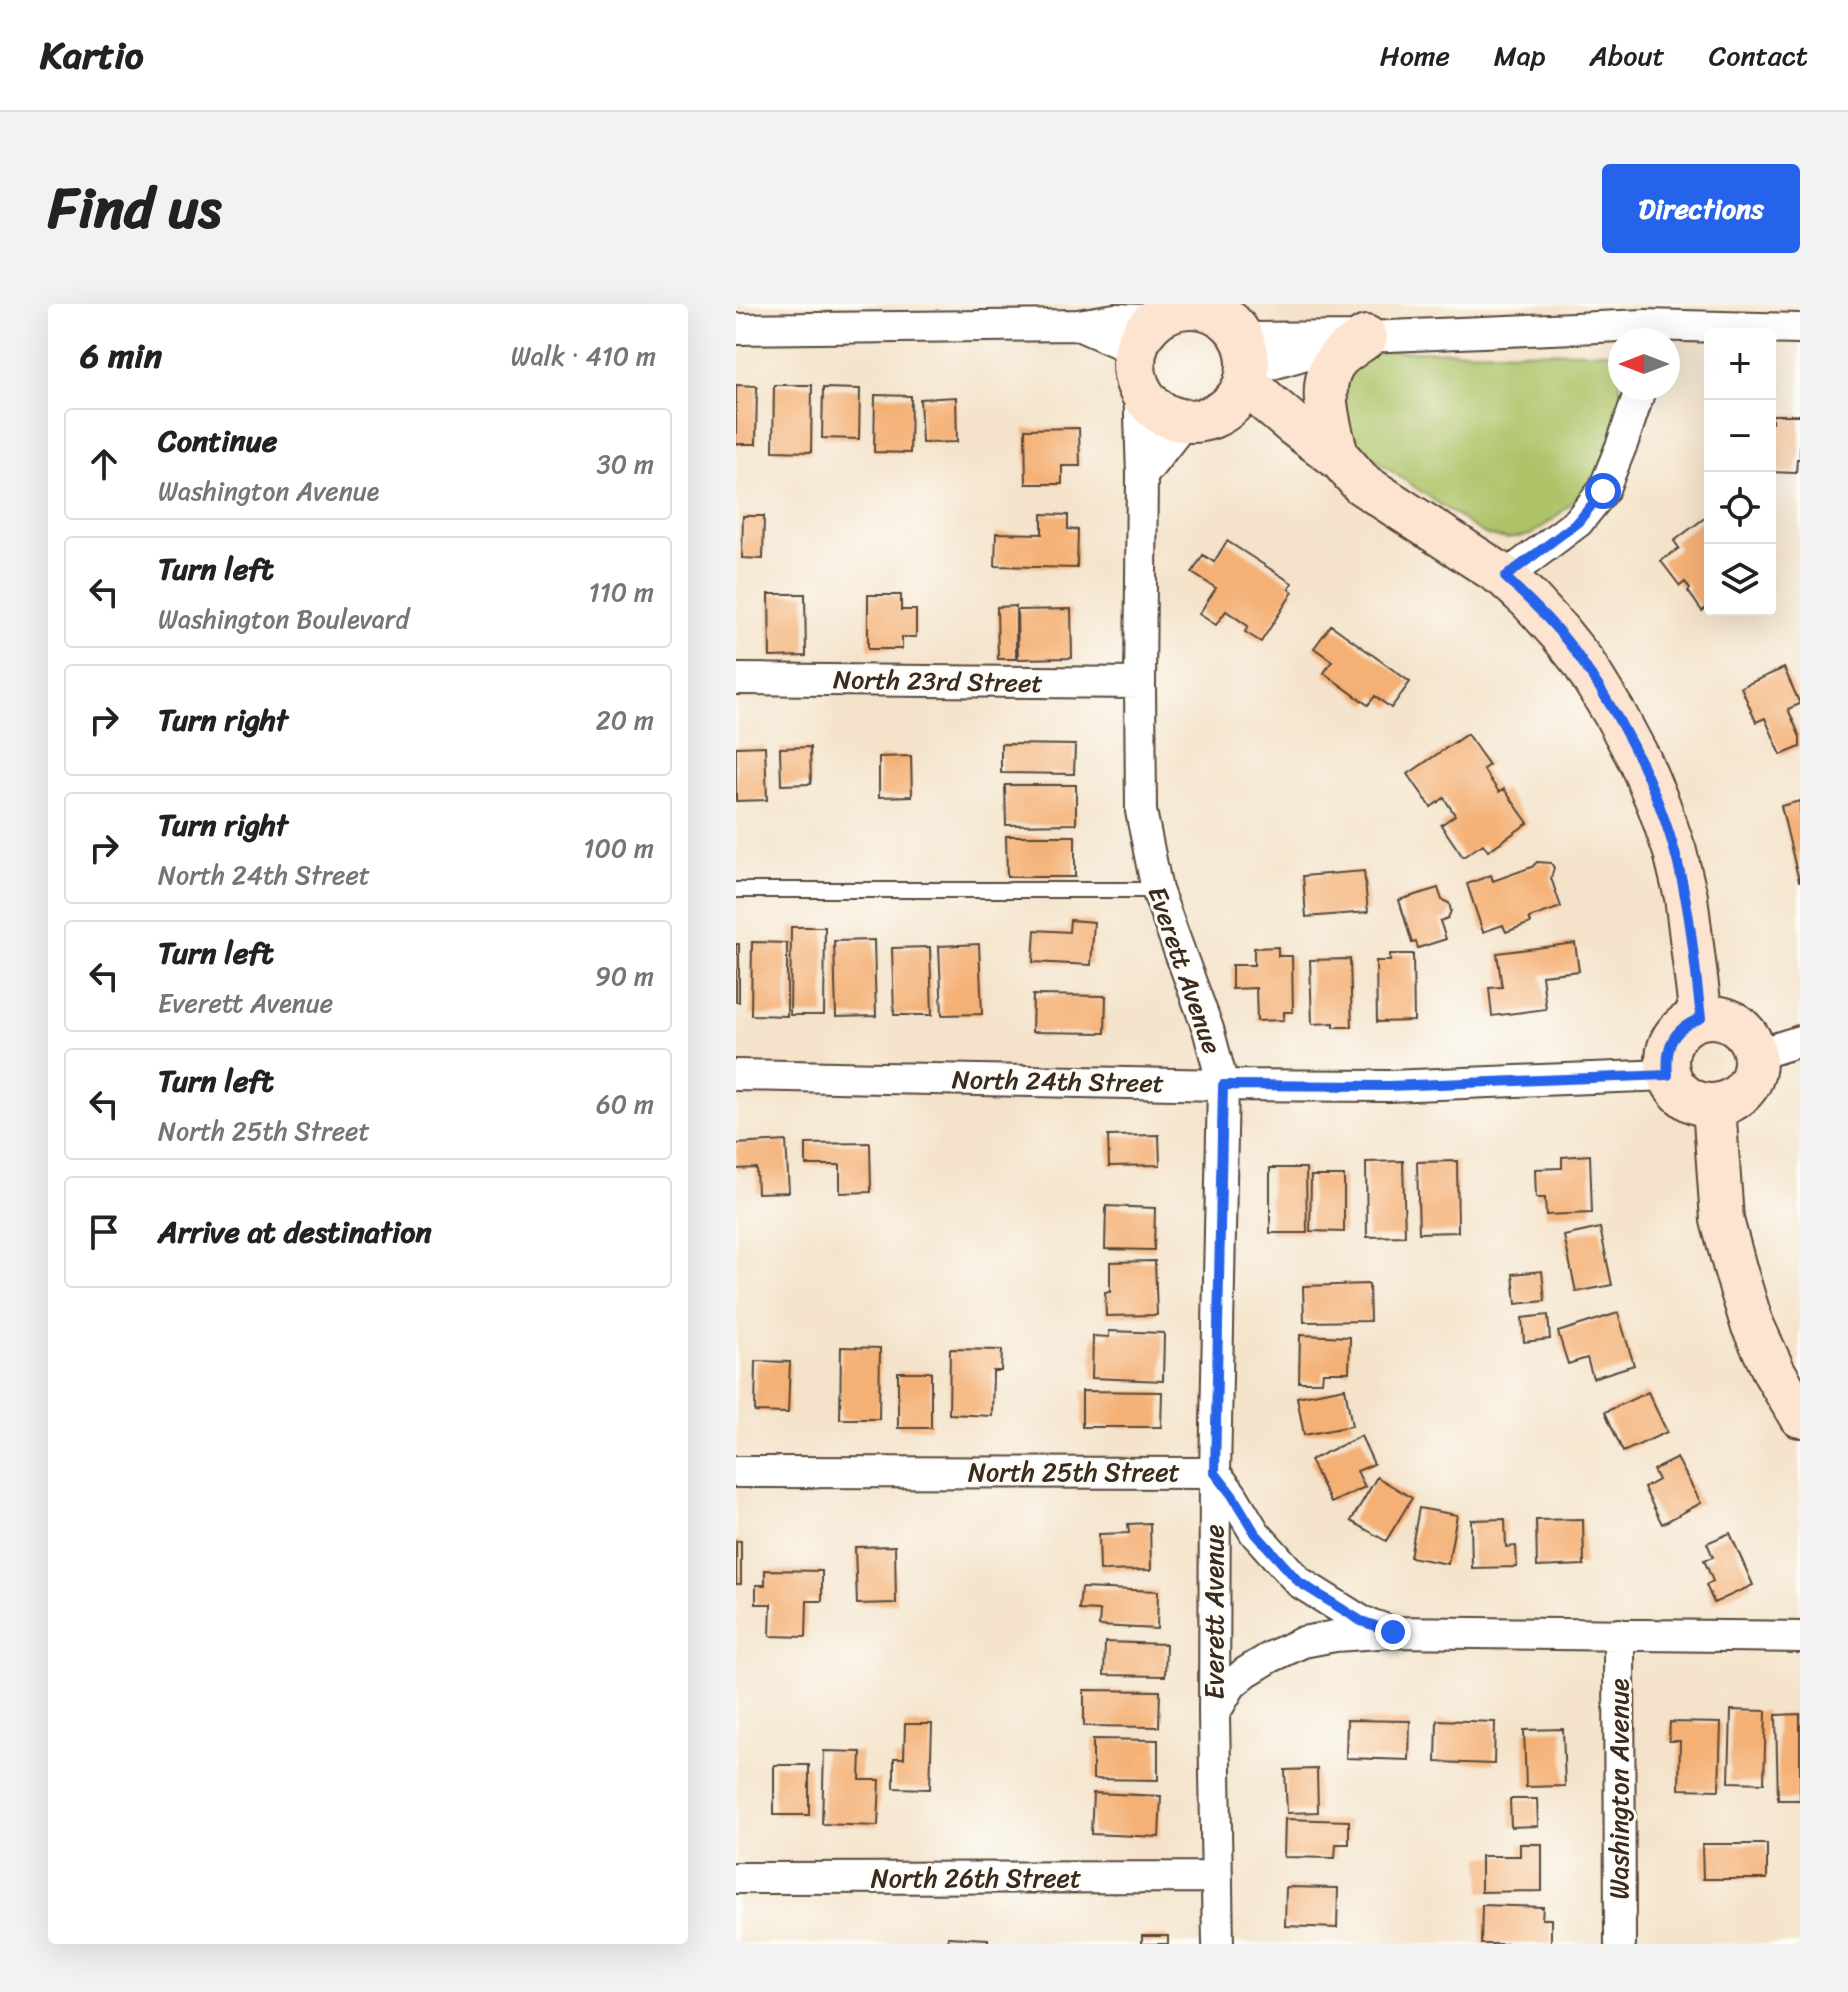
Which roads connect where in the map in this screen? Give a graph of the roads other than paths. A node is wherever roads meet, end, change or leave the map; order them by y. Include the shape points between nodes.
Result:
1 (1160, 310) edge
2 (1644, 323) edge
3 (1078, 325) junction
4 (736, 329) edge
5 (1800, 329) edge
6 (1366, 337) junction
7 (1137, 372) junction
8 (1229, 385) junction
9 (1637, 400) edge
10 (1351, 472) junction
11 (1142, 476) junction
12 (1505, 577) junction
13 (736, 679) edge
14 (1140, 683) junction
15 (736, 890) edge
16 (1157, 890) junction
17 (1701, 1018) junction
18 (1800, 1041) edge
19 (1755, 1055) junction
20 (736, 1075) edge
21 (1668, 1075) junction
22 (1223, 1085) junction
23 (1714, 1106) junction
24 (1800, 1416) edge
25 (736, 1472) edge
26 (1215, 1473) junction
27 (1393, 1632) junction
28 (1619, 1634) junction
29 (1800, 1637) edge
30 (1214, 1714) junction
31 (1217, 1877) junction
32 (736, 1878) edge
33 (1218, 1944) edge
34 (1620, 1944) edge

1 - 3 street
1 - 7 street via 1138,343
1 - 8 street via 1222,315 1234,325
2 - 5 street
2 - 6 street
3 - 4 street
3 - 7 street via 1126,346
6 - 8 street
6 - 10 street via 1337,358 1328,376 1327,416 1337,455
7 - 8 street via 1147,399 1170,417
7 - 11 street, Everett Avenue
8 - 10 street via 1299,456 1328,476
8 - 11 street
9 - 12 street via 1603,491 1578,522
10 - 12 street
11 - 14 street, Everett Avenue
12 - 17 street via 1583,662 1640,761 1686,897
13 - 14 street, North 23rd Street
14 - 16 street, Everett Avenue via 1141,811
15 - 16 lane
16 - 22 street, Everett Avenue
17 - 19 street via 1716,1017 1742,1029
17 - 21 street via 1688,1023 1669,1046
18 - 19 street
19 - 23 street via 1755,1069 1741,1095
20 - 22 street, North 24th Street
21 - 22 street, North 24th Street via 1388,1086
21 - 23 street via 1686,1098
22 - 26 street, Everett Avenue
23 - 24 street via 1722,1220 1736,1272 1752,1324
25 - 26 street, North 25th Street
26 - 27 street, North 25th Street via 1255,1533 1299,1582 1361,1621
26 - 30 street, Everett Avenue
27 - 28 street, North 25th Street
27 - 30 street, North 25th Street via 1303,1642 1246,1672 1231,1685
28 - 29 street, North 25th Street
28 - 34 street, Washington Avenue
30 - 31 street, Everett Avenue
31 - 32 street, North 26th Street
31 - 33 street, Everett Avenue

